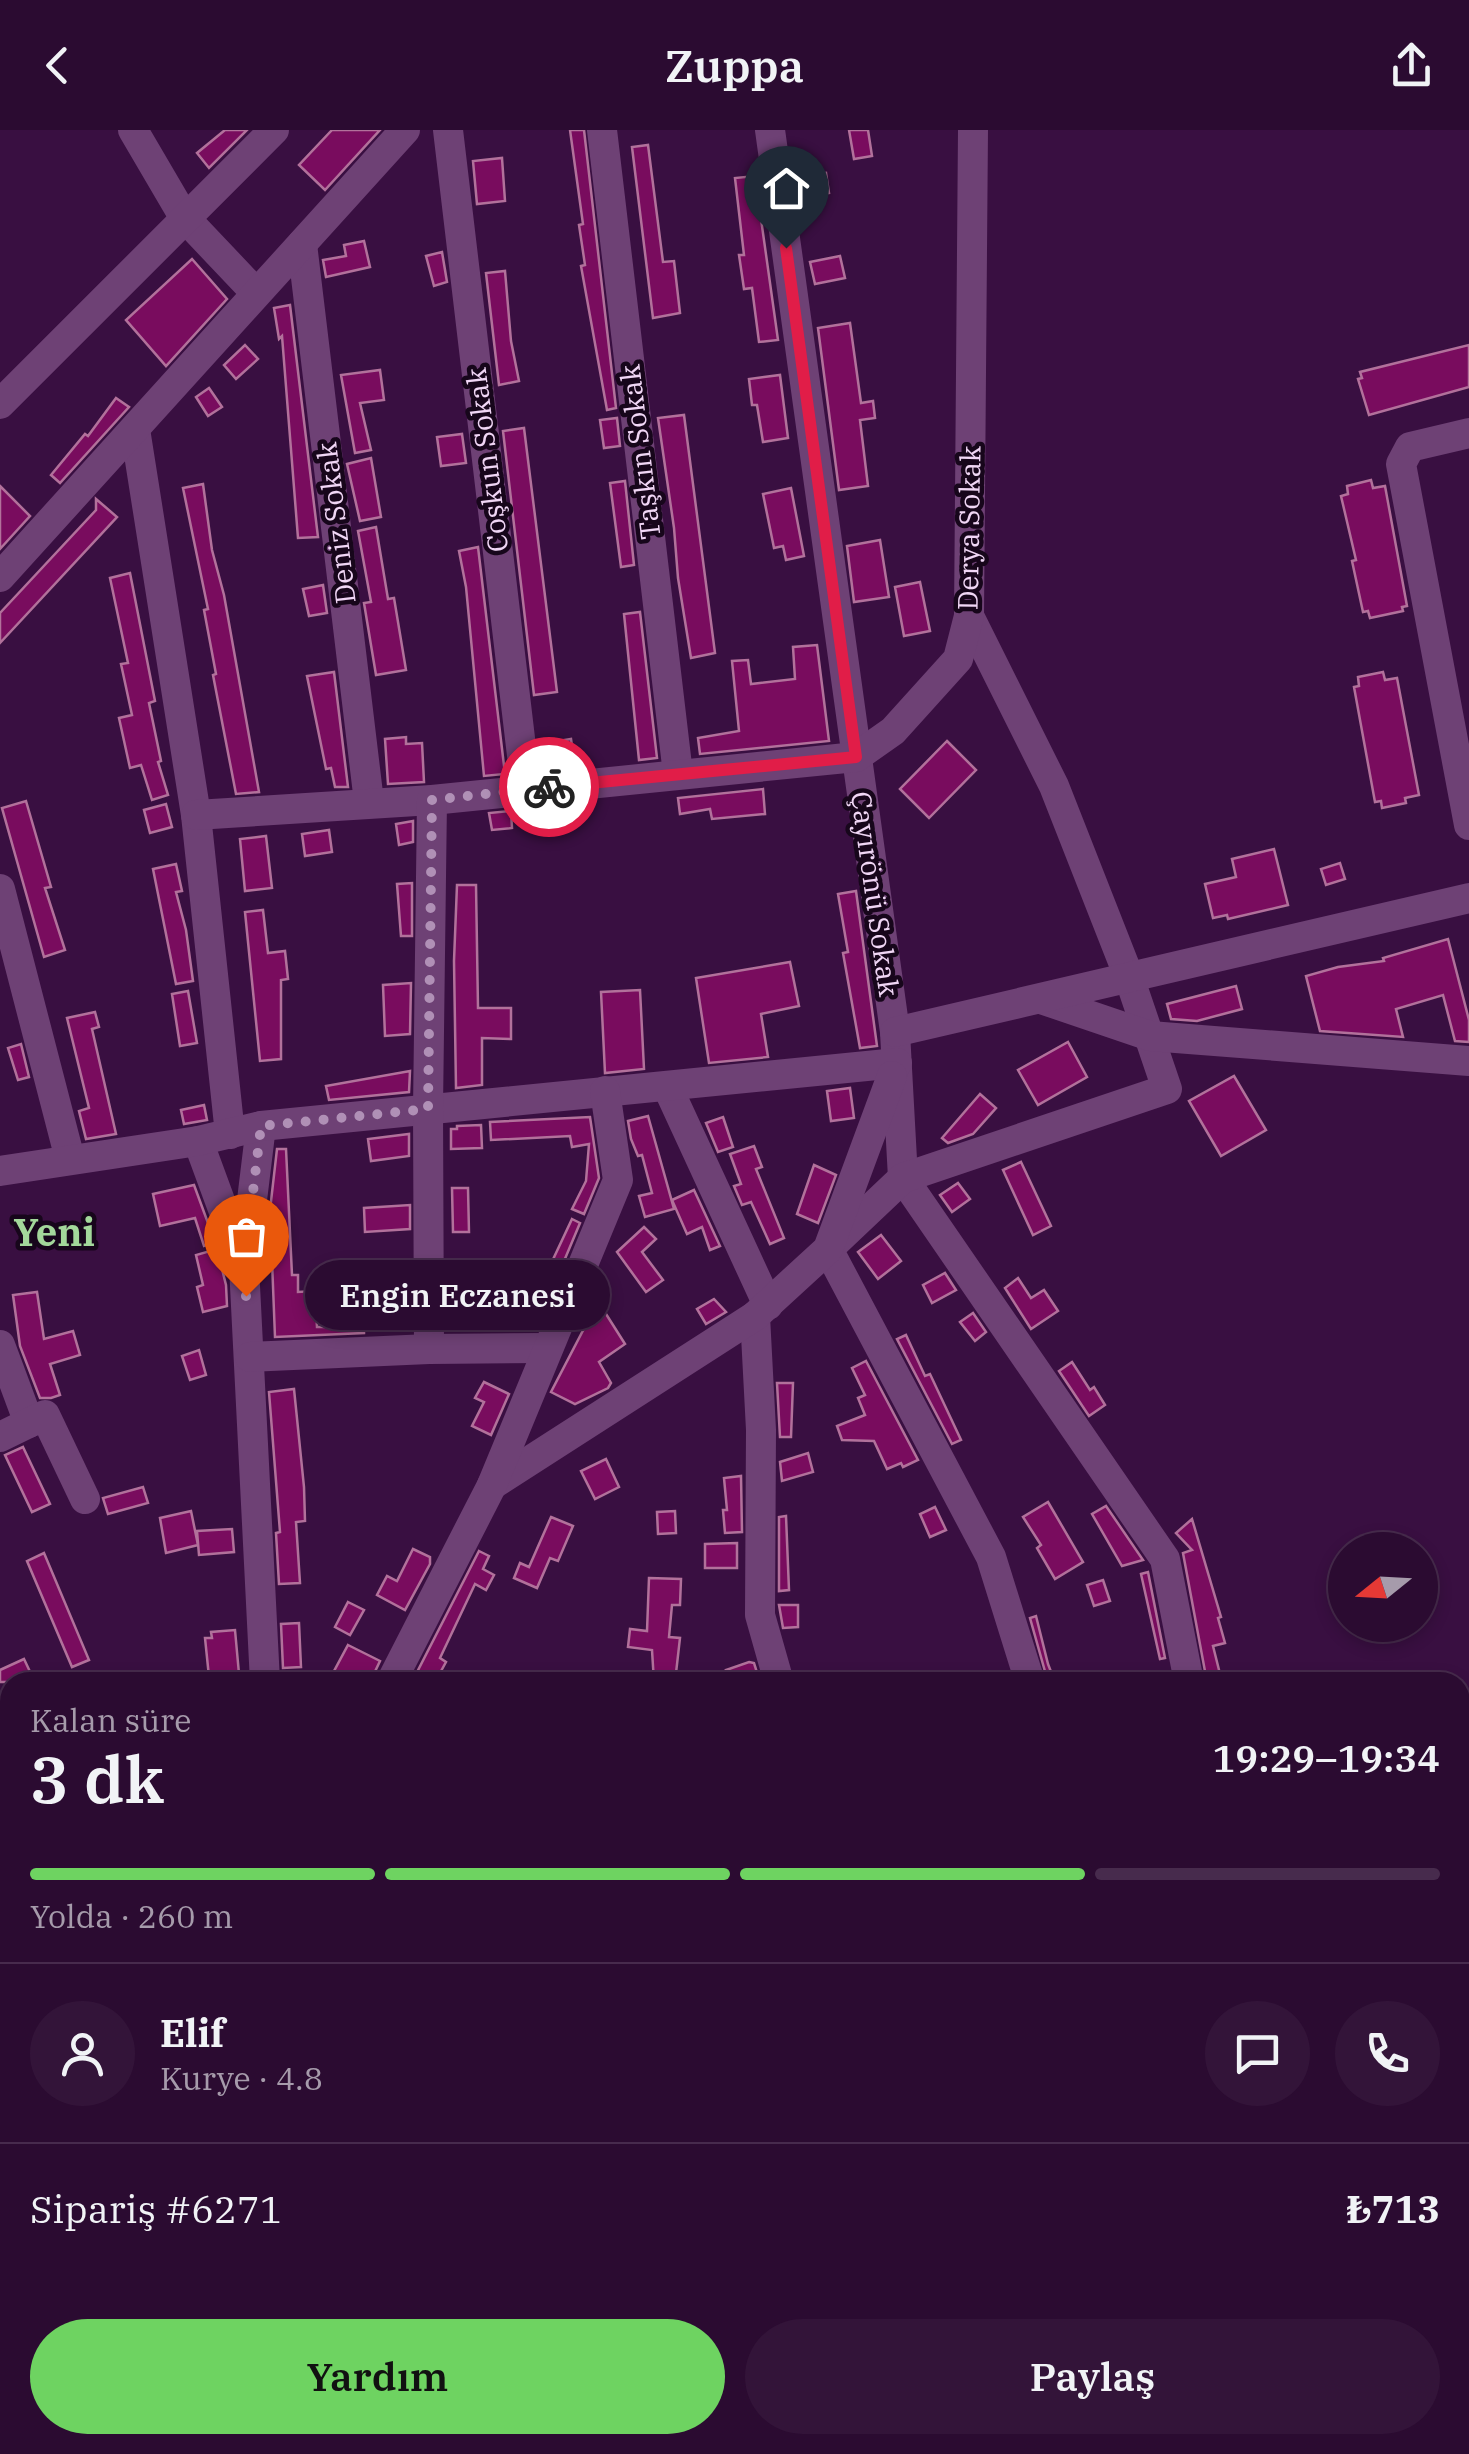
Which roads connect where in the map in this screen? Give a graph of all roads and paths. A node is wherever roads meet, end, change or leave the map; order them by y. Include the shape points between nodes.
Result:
1 (132, 130) edge
2 (274, 130) edge
3 (405, 130) edge
4 (448, 130) edge
5 (602, 130) edge
6 (770, 130) edge
7 (972, 130) edge
8 (184, 217) junction
9 (302, 244) junction
10 (256, 293) junction
11 (0, 404) edge
12 (135, 429) junction
13 (1469, 433) edge
14 (0, 578) edge
15 (970, 616) junction
16 (856, 757) junction
17 (1464, 771) edge
18 (678, 774) junction
19 (526, 789) junction
20 (432, 800) junction
21 (369, 802) junction
22 (196, 815) junction
23 (1469, 825) edge
24 (0, 889) edge
25 (1469, 898) edge
26 (1129, 977) junction
27 (1038, 998) junction
28 (895, 1032) junction
29 (1150, 1036) junction
30 (1469, 1061) edge
31 (897, 1064) junction
32 (667, 1086) junction
33 (605, 1091) junction
34 (428, 1109) junction
35 (261, 1126) junction
36 (230, 1134) junction
37 (198, 1141) junction
38 (70, 1159) junction
39 (0, 1171) edge
40 (903, 1178) junction
41 (828, 1249) junction
42 (244, 1266) junction
43 (761, 1311) junction
44 (0, 1345) edge
45 (546, 1348) junction
46 (429, 1349) junction
47 (250, 1357) junction
48 (29, 1423) junction
49 (0, 1437) edge
50 (492, 1486) junction
51 (85, 1499) dead end
52 (265, 1672) edge
53 (395, 1672) edge
54 (776, 1672) edge
55 (1027, 1672) edge
56 (1187, 1672) edge

1 - 8 street
2 - 8 street
3 - 9 street
4 - 19 street, Coşkun Sokak
5 - 18 street, Taşkın Sokak
6 - 16 street, Çayırönü Sokak
7 - 15 street, Derya Sokak
8 - 10 street
8 - 11 street
9 - 10 street
9 - 21 street, Deniz Sokak
10 - 12 street
12 - 14 street
12 - 22 street
13 - 17 street via 1410,447 1401,464
15 - 16 street, Derya Sokak via 958,660 893,732
15 - 26 street via 1054,786
16 - 18 street
16 - 28 street, Çayırönü Sokak
17 - 23 street
18 - 19 street
19 - 20 street
20 - 21 street
20 - 34 street
21 - 22 street
22 - 36 street
24 - 38 street
25 - 26 street
26 - 27 street
26 - 29 street
27 - 28 street
27 - 29 street
28 - 31 street, Çayırönü Sokak
29 - 30 street
29 - 40 street via 1168,1089
31 - 32 street
31 - 40 street, Çayırönü Sokak
31 - 41 street
32 - 33 street
32 - 43 street
33 - 34 street
33 - 45 street via 618,1180
34 - 35 street
34 - 46 street
35 - 36 street
35 - 42 street
36 - 37 street
37 - 38 street
37 - 42 street
38 - 39 street
40 - 41 street
40 - 56 street via 1165,1559
41 - 43 street
41 - 55 street via 991,1557
42 - 47 street
43 - 50 street
43 - 54 street via 760,1615
44 - 48 street
45 - 46 street
45 - 50 street
46 - 47 street
47 - 52 street
48 - 49 street
48 - 51 street via 45,1415
50 - 53 street

